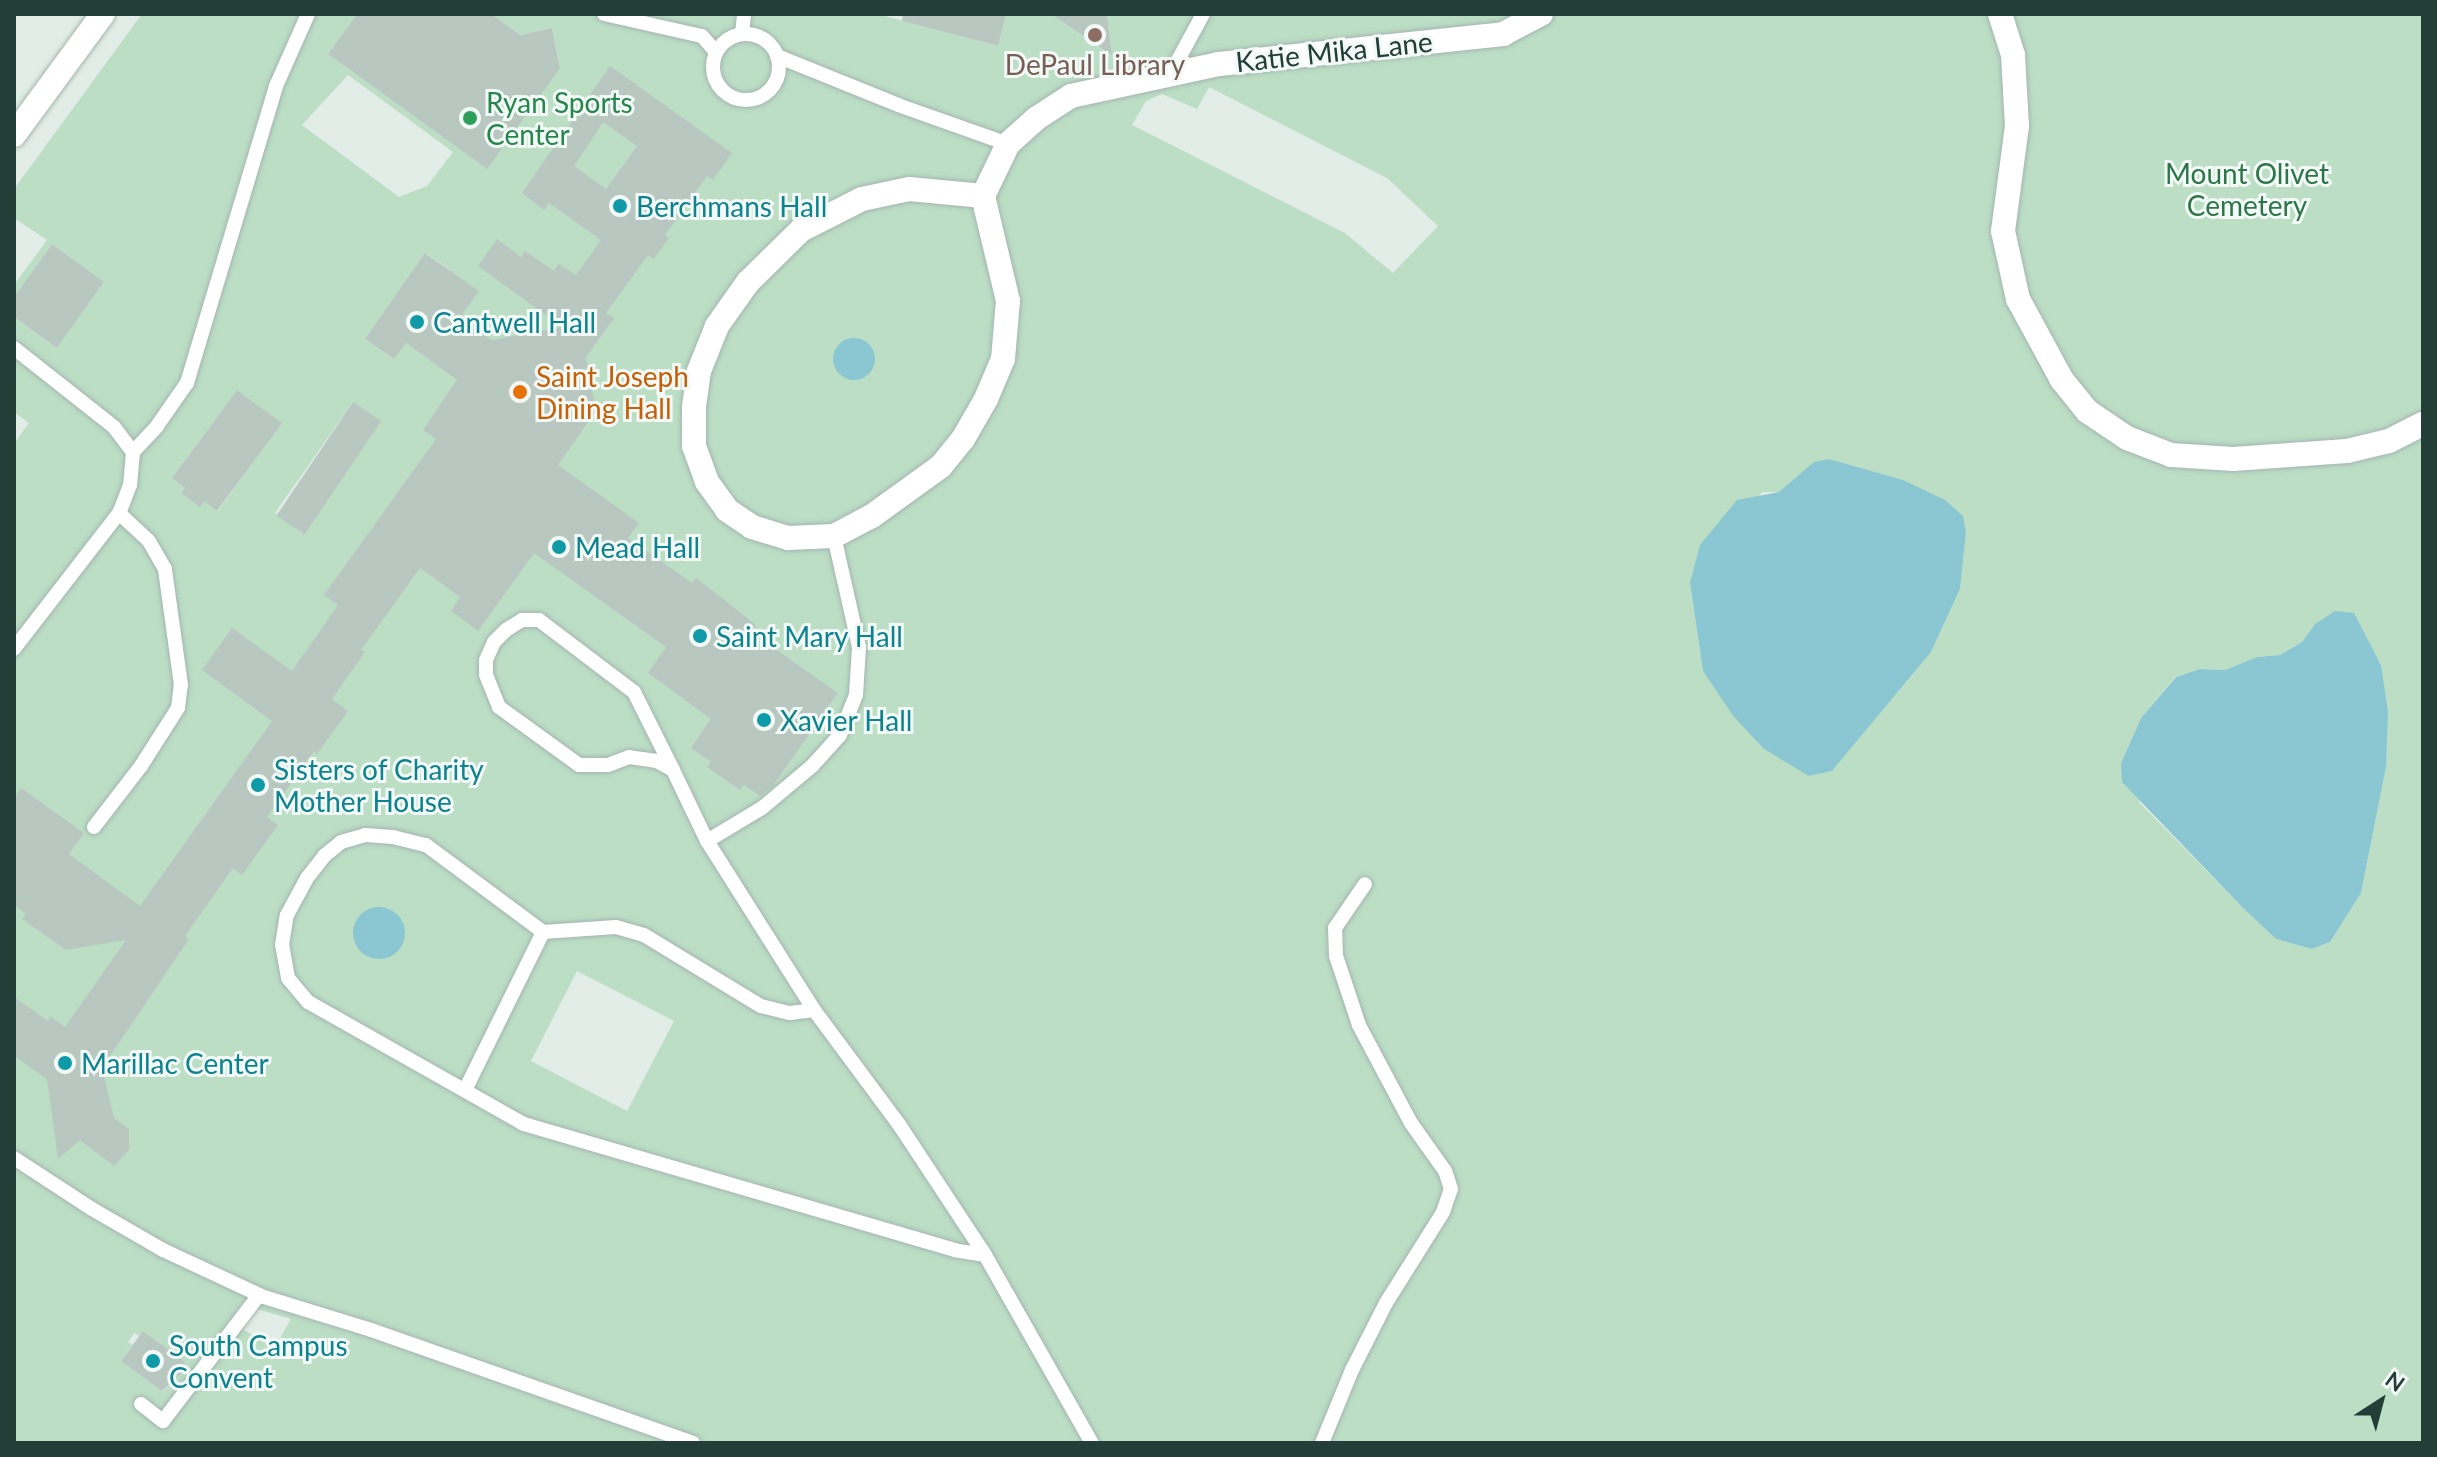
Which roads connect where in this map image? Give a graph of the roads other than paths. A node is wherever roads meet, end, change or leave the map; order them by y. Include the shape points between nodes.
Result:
1 (103, 14) edge
2 (308, 14) edge
3 (604, 14) edge
4 (744, 14) edge
5 (1203, 14) edge
6 (1541, 14) edge
7 (2000, 14) edge
8 (742, 34) junction
9 (716, 52) junction
10 (777, 56) junction
11 (1171, 73) junction
12 (14, 135) edge
13 (1008, 144) junction
14 (983, 196) junction
15 (14, 348) edge
16 (2423, 424) edge
17 (133, 452) junction
18 (119, 513) junction
19 (834, 536) junction
20 (14, 649) edge
21 (673, 770) junction
22 (94, 827) dead end
23 (707, 841) junction
24 (1365, 884) dead end
25 (543, 932) junction
26 (814, 1010) junction
27 (465, 1090) junction
28 (14, 1158) edge
29 (985, 1255) junction
30 (259, 1295) junction
31 (141, 1404) dead end
32 (693, 1443) edge
33 (1092, 1443) edge
34 (1322, 1443) edge

1 - 12 street
2 - 17 lane via 276,86 187,383
3 - 9 lane via 702,36
4 - 8 lane
5 - 11 lane
6 - 11 street, Katie Mika Lane via 1503,34
7 - 16 street via 2013,55 2017,126 2003,231 2018,299 2062,380 2087,411 2127,438 2171,455 2233,459 2347,451 2389,441
8 - 9 lane
8 - 10 lane via 764,39
9 - 10 lane via 718,83 724,92 744,99 755,99 772,87
10 - 13 lane
11 - 13 street, Katie Mika Lane via 1071,96
13 - 14 street
14 - 19 street via 1008,301 1003,359 986,399 941,466 872,516
14 - 19 street via 909,189 862,199 828,214 774,254 717,326 699,371 694,407 694,446 707,482 727,510 752,527 788,538
15 - 17 lane via 114,427
17 - 18 lane via 130,485
18 - 20 lane
18 - 22 lane via 149,541 165,569 181,685 178,708
19 - 23 lane via 859,647 856,695 840,735 762,808
21 - 21 lane via 634,692 539,620 522,620 494,642 486,674 499,707 579,765 608,765 629,757 657,761
21 - 23 lane
23 - 26 lane
24 - 34 lane via 1335,928 1336,956 1366,1039 1451,1189 1443,1212 1372,1330
25 - 26 lane via 616,927 644,935 761,1006 790,1013
25 - 27 lane
25 - 27 lane via 426,845 365,835 341,842 324,856 287,915 282,945 288,978 308,1002
26 - 29 lane via 900,1126
27 - 29 lane via 522,1123
28 - 30 lane via 163,1250
29 - 33 lane
30 - 31 lane via 163,1421
30 - 32 lane

